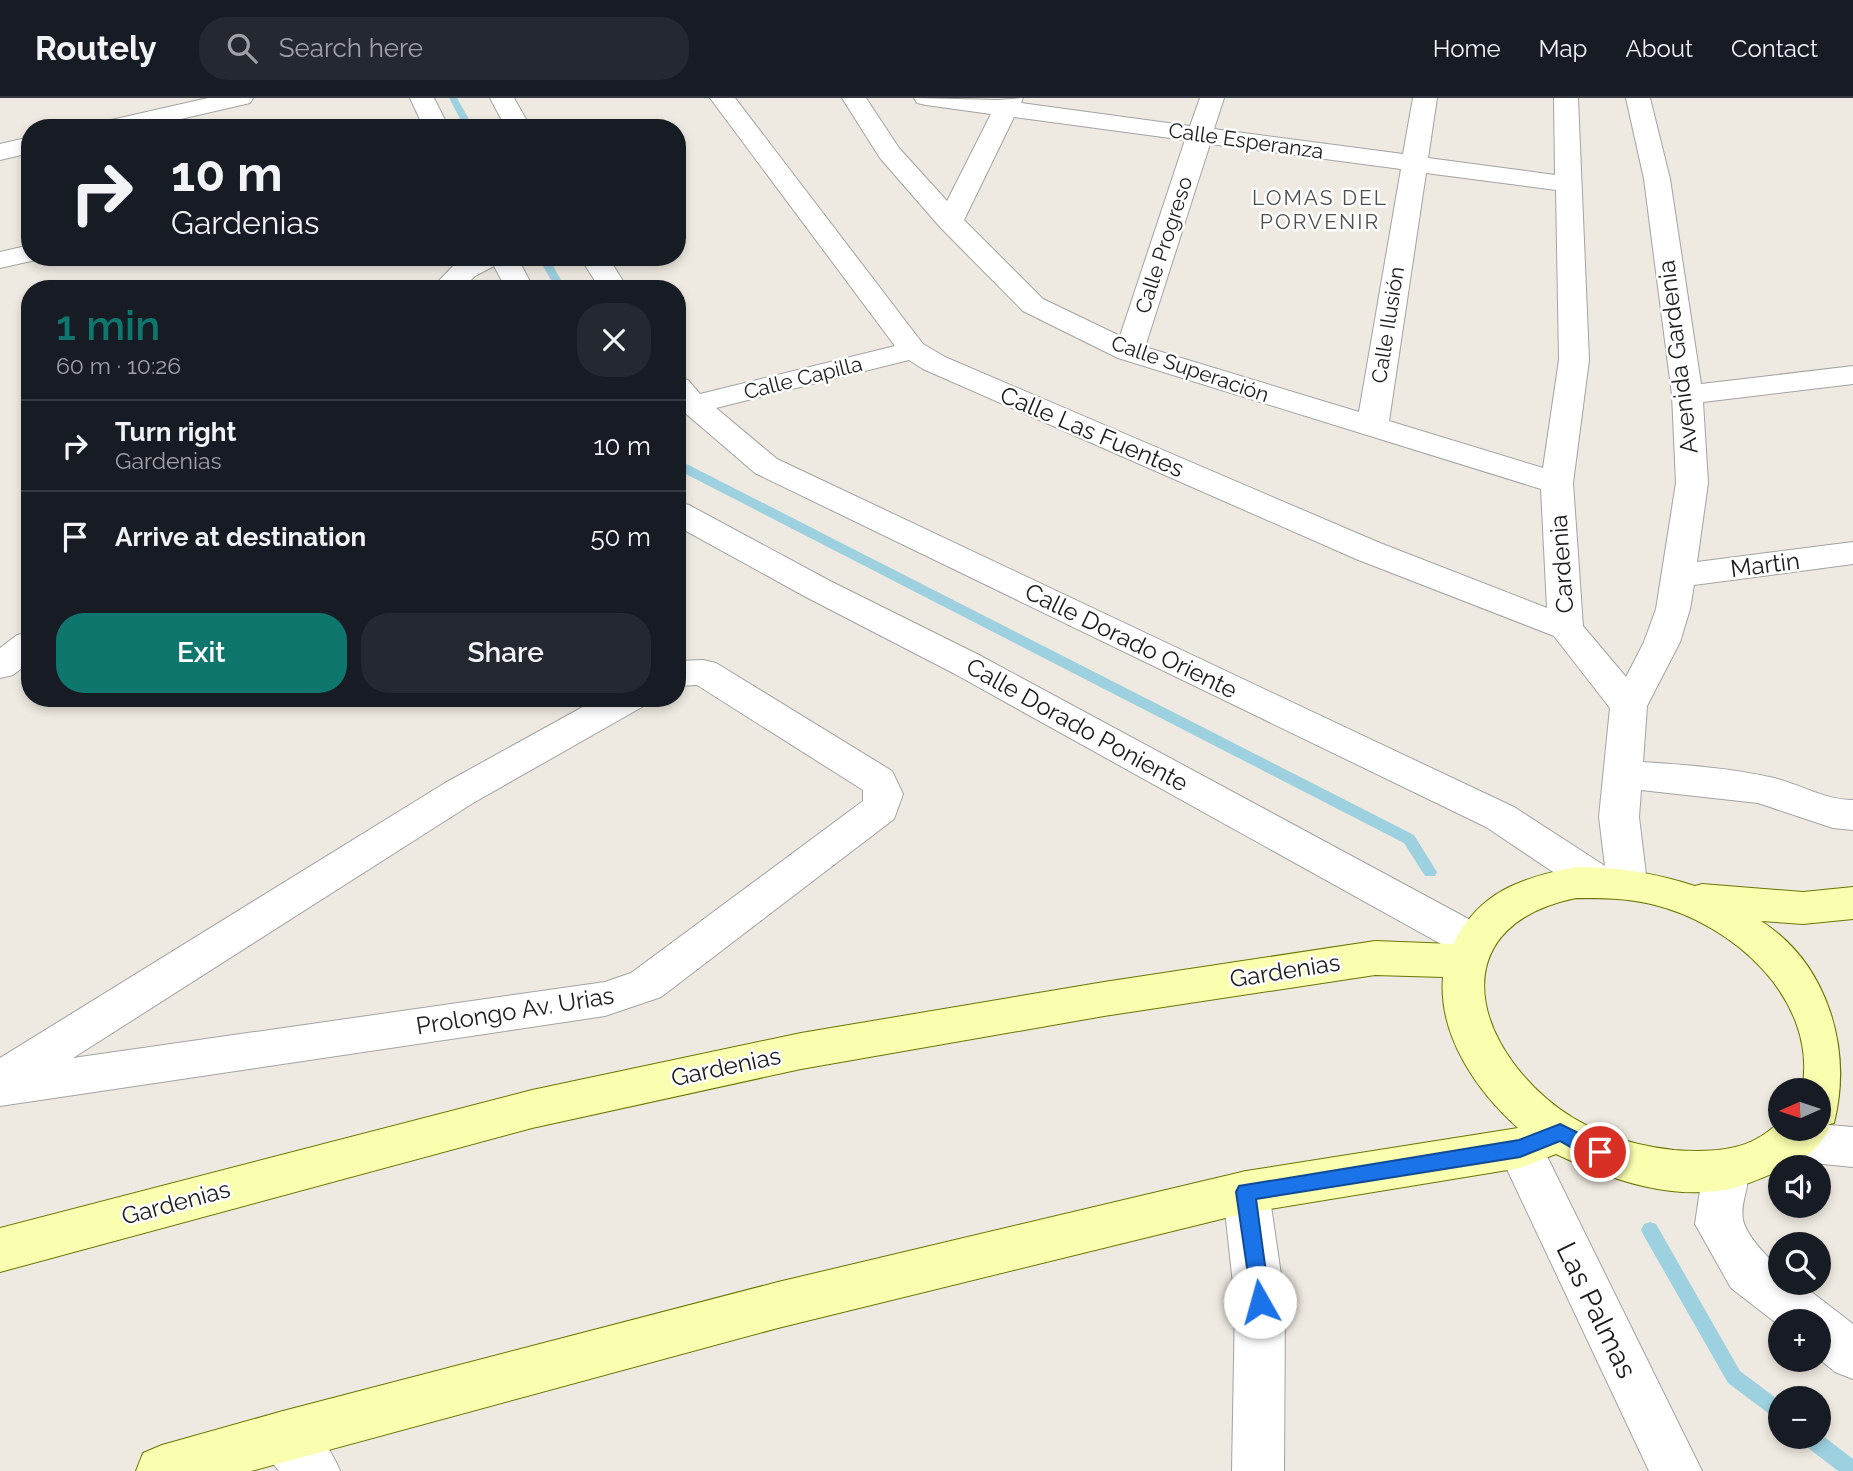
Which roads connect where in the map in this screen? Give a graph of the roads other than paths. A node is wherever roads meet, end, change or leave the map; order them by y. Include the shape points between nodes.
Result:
1 (241, 98) edge
2 (422, 98) edge
3 (502, 98) edge
4 (722, 98) edge
5 (926, 98) edge
6 (1212, 98) edge
7 (1425, 98) edge
8 (1566, 98) edge
9 (1638, 98) edge
10 (1008, 104) edge
11 (859, 107) edge
12 (147, 119) edge
13 (432, 119) edge
14 (514, 119) edge
15 (1199, 135) junction
16 (21, 147) edge
17 (0, 152) edge
18 (1413, 164) junction
19 (1567, 184) junction
20 (950, 221) junction
21 (21, 255) edge
22 (0, 260) edge
23 (472, 266) edge
24 (454, 280) edge
25 (913, 351) junction
26 (1129, 352) junction
27 (1853, 374) edge
28 (1687, 395) junction
29 (686, 396) edge
30 (686, 397) edge
31 (1372, 428) junction
32 (1557, 483) junction
33 (686, 517) edge
34 (1853, 553) edge
35 (1676, 576) junction
36 (1566, 628) junction
37 (21, 651) edge
38 (0, 666) edge
39 (686, 673) edge
40 (1629, 706) junction
41 (613, 707) edge
42 (1622, 774) junction
43 (1853, 815) edge
44 (1612, 882) junction
45 (1687, 899) junction
46 (1853, 904) edge
47 (1470, 951) junction
48 (1853, 1065) edge
49 (1827, 1078) edge
50 (0, 1081) edge
51 (0, 1087) edge
52 (1831, 1093) edge
53 (1831, 1134) edge
54 (1540, 1140) junction
55 (1785, 1141) edge
56 (1853, 1147) edge
57 (1726, 1170) junction
58 (1245, 1192) junction
59 (0, 1250) edge
60 (1796, 1309) edge
61 (1831, 1337) edge
62 (1853, 1355) edge
63 (298, 1453) edge
64 (1264, 1469) edge
65 (162, 1471) edge
66 (1676, 1471) edge

1 - 12 street
2 - 13 street
3 - 14 street
4 - 25 street, Calle Las Fuentes
5 - 10 street, Calle Esperanza
6 - 15 street, Calle Progreso
7 - 18 street, Calle Ilusión
8 - 19 street
9 - 28 street, Avenida Gardenia via 1657,179
10 - 15 street, Calle Esperanza
10 - 20 street
11 - 20 street, Calle Superación via 890,153
15 - 18 street, Calle Esperanza
15 - 26 street, Calle Progreso
16 - 17 street
18 - 19 street, Calle Esperanza
18 - 31 street, Calle Ilusión
19 - 32 street via 1574,360
20 - 26 street, Calle Superación via 1033,305
21 - 22 street
23 - 24 street
25 - 29 street, Calle Capilla
25 - 36 street, Calle Las Fuentes via 1368,551
26 - 31 street, Calle Superación
27 - 28 street
28 - 35 street, Avenida Gardenia via 1692,483
30 - 44 street, Calle Dorado Oriente via 766,466 1500,817
31 - 32 street, Calle Superación
32 - 36 street, Cardenia
33 - 47 street, Calle Dorado Poniente via 966,664
34 - 35 street, Martin
35 - 40 street, Avenida Gardenia via 1674,609
36 - 40 street, Cardenia
37 - 38 street
39 - 51 street, Prolongo Av. Urias via 703,672 878,781 884,794 880,809 646,985 605,999
40 - 42 street, Avenida Gardenia
41 - 50 street via 459,793
42 - 43 street via 1777,793 1836,817
42 - 44 street, Avenida Gardenia
44 - 45 street
44 - 47 street via 1568,883 1520,898 1486,924
45 - 46 street via 1803,908
45 - 49 street via 1737,925 1779,959 1810,1000 1826,1045
47 - 54 street via 1463,985 1474,1037 1507,1089 1532,1112
47 - 59 street, Gardenias via 1375,958 802,1051 532,1109
48 - 52 street
53 - 56 street
54 - 57 street via 1671,1171
54 - 58 street
54 - 66 street, Las Palmas
55 - 57 street via 1763,1159
57 - 60 street via 1719,1224 1748,1272
58 - 63 street via 779,1306
58 - 64 street via 1260,1302
61 - 62 street
63 - 65 street

